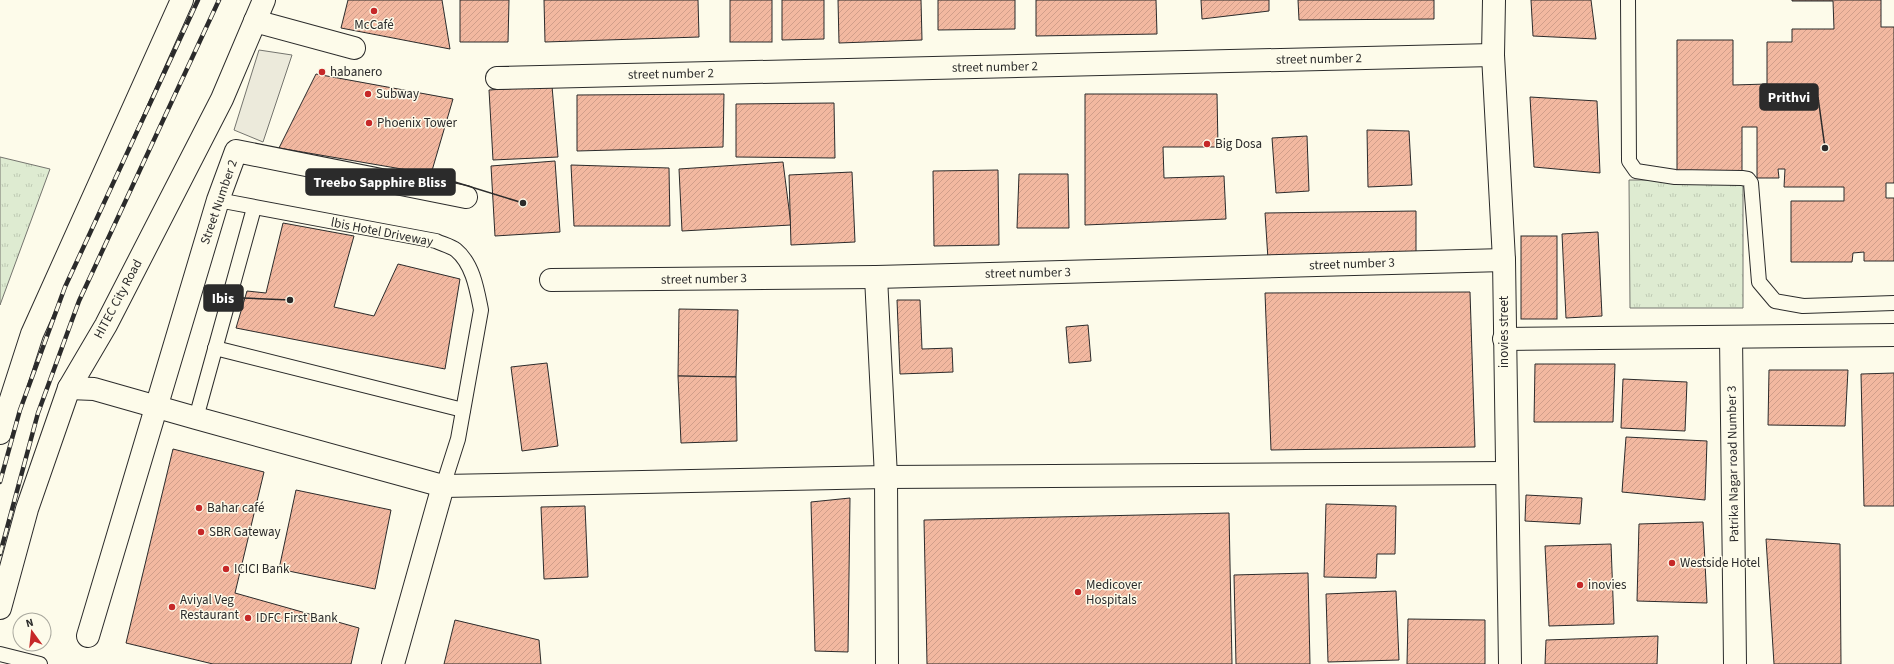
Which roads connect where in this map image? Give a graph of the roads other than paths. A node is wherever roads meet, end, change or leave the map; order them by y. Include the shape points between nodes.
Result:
1 (182, 0) edge
2 (264, 0) edge
3 (1494, 0) edge
4 (1628, 0) edge
5 (255, 21) junction
6 (354, 48) dead end
7 (1493, 55) junction
8 (497, 78) dead end
9 (460, 189) dead end
10 (218, 200) junction
11 (254, 208) junction
12 (1504, 260) junction
13 (876, 277) junction
14 (551, 280) dead end
15 (1894, 303) edge
16 (1894, 335) edge
17 (1731, 337) junction
18 (1504, 338) junction
19 (215, 348) junction
20 (69, 388) junction
21 (156, 407) junction
22 (463, 410) junction
23 (196, 418) junction
24 (0, 433) edge
25 (1506, 473) junction
26 (886, 477) junction
27 (444, 486) junction
28 (0, 608) edge
29 (88, 636) dead end
30 (0, 654) edge
31 (40, 664) edge
32 (393, 664) edge
33 (887, 664) edge
34 (1510, 664) edge
35 (1735, 664) edge

1 - 24 street via 32,334
2 - 5 street, HITEC City Road
3 - 7 street, inovies street
4 - 15 lane via 1629,162 1636,171 1675,177 1748,179 1751,183 1759,282 1775,301 1803,306
5 - 6 street
5 - 20 street, HITEC City Road via 222,99 106,325
7 - 8 street, street number 2
7 - 12 street, inovies street
9 - 10 street, Street Number 2 via 239,144
10 - 11 lane, lbis Hotel Driveway
10 - 21 street, Street Number 2
11 - 19 lane
11 - 22 lane, lbis Hotel Driveway via 436,241 455,250 468,264 478,292 481,310
12 - 13 street, street number 3
12 - 18 street, inovies street
13 - 14 street, street number 3
13 - 26 street
16 - 17 street
17 - 18 street
17 - 35 street, Patrika Nagar road Number 3
18 - 25 street, inovies street
19 - 22 lane
19 - 23 lane
20 - 21 street via 94,389
20 - 28 street, HITEC City Road via 27,509
21 - 23 street
21 - 29 street, Street Number 2
22 - 27 lane, lbis Hotel Driveway via 458,439
23 - 27 street
25 - 26 street
25 - 34 street, inovies street
26 - 27 street
26 - 33 street
27 - 32 street
30 - 31 lane

